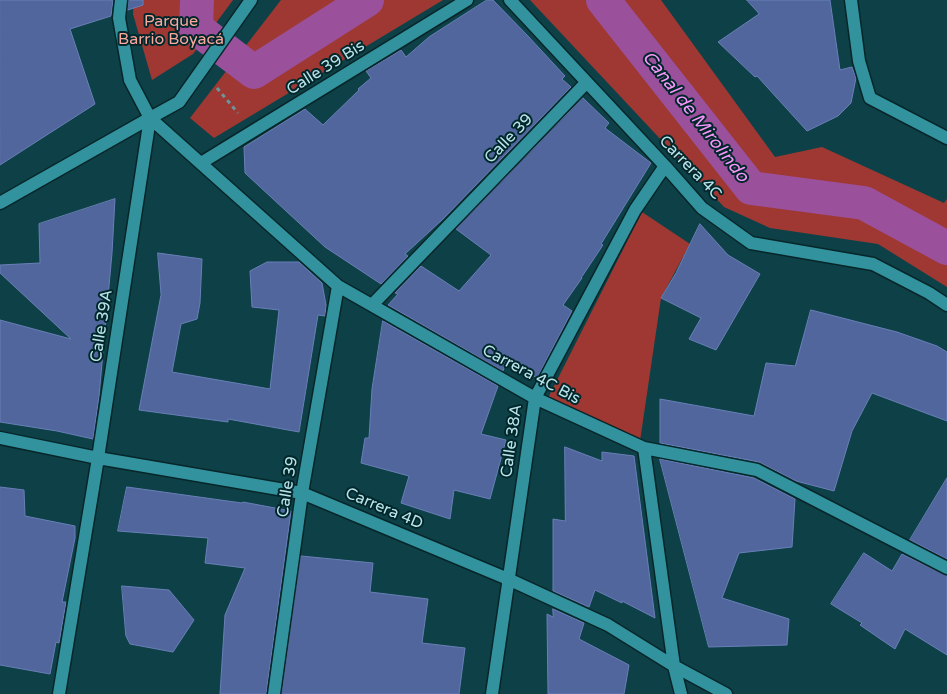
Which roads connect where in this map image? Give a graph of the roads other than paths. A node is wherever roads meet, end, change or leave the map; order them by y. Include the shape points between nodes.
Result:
1 (121, 0) edge
2 (251, 0) edge
3 (467, 0) edge
4 (510, 0) edge
5 (851, 0) edge
6 (586, 83) junction
7 (150, 118) junction
8 (947, 138) edge
9 (201, 163) junction
10 (665, 166) junction
11 (0, 203) edge
12 (338, 286) junction
13 (372, 305) junction
14 (947, 305) edge
15 (534, 398) junction
16 (0, 438) edge
17 (644, 448) junction
18 (98, 458) junction
19 (302, 493) junction
20 (947, 568) edge
21 (508, 579) junction
22 (674, 666) junction
23 (59, 694) edge
24 (274, 694) edge
25 (492, 694) edge
26 (681, 694) edge
27 (726, 694) edge

1 - 7 street via 119,18 130,80
2 - 7 street via 178,102
3 - 9 street, Calle 39 Bis
4 - 6 street, Carrera 4C
5 - 8 street via 859,61 870,98
6 - 10 street, Carrera 4C
6 - 13 street, Calle 39
7 - 9 street, Carrera 4C Bis
7 - 11 street
7 - 18 street, Calle 39A
9 - 12 street, Carrera 4C Bis
10 - 14 street, Carrera 4C via 702,208 751,243 873,264
10 - 15 street, Calle 38A via 635,210
12 - 13 street, Carrera 4C Bis
12 - 19 street, Calle 39
13 - 15 street, Carrera 4C Bis
15 - 17 street, Carrera 4C Bis
15 - 21 street, Calle 38A
16 - 18 street, Carrera 4D
17 - 20 street, Carrera 4C Bis via 757,470
17 - 22 street
18 - 19 street, Carrera 4D
18 - 23 street, Calle 39A
19 - 21 street, Carrera 4D
19 - 24 street, Calle 39
21 - 22 street, Carrera 4D via 608,626
21 - 25 street, Calle 38A
22 - 26 street
22 - 27 street, Carrera 4D

